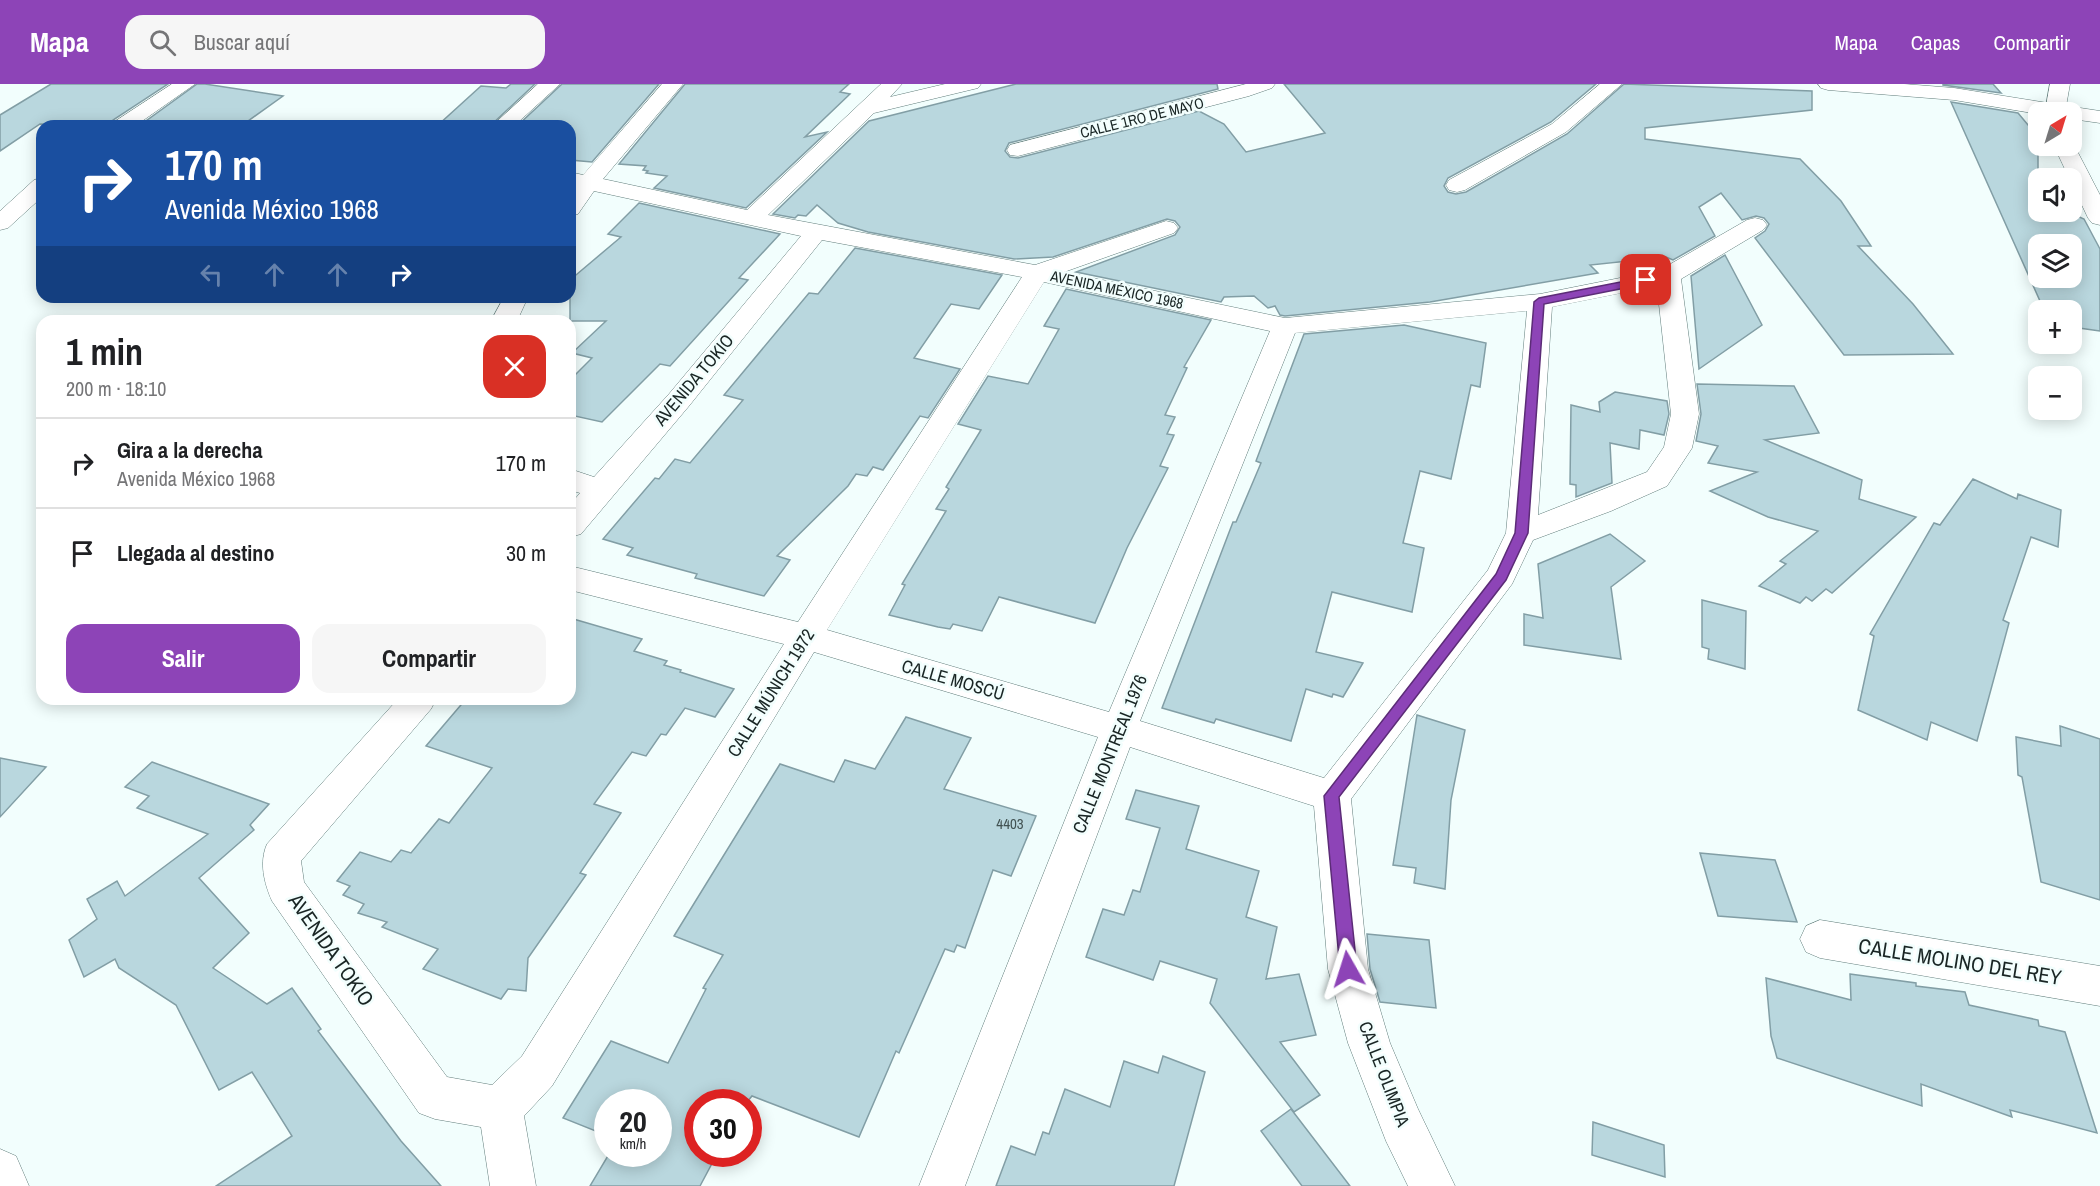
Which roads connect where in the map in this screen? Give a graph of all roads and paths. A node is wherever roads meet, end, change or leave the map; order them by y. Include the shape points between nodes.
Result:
1 (185, 84) edge
2 (550, 84) edge
3 (673, 84) edge
4 (892, 84) edge
5 (971, 84) edge
6 (1265, 84) edge
7 (1612, 84) edge
8 (1828, 84) edge
9 (2059, 84) edge
10 (2056, 102) edge
11 (2028, 107) edge
12 (868, 108) junction
13 (2082, 115) edge
14 (2100, 117) edge
15 (130, 120) edge
16 (509, 120) edge
17 (1018, 150) dead end
18 (2070, 156) edge
19 (579, 181) edge
20 (1457, 185) dead end
21 (36, 190) edge
22 (752, 218) junction
23 (2100, 218) edge
24 (0, 223) edge
25 (1755, 225) dead end
26 (1166, 228) dead end
27 (816, 232) junction
28 (1037, 273) junction
29 (1668, 276) junction
30 (1539, 302) junction
31 (1285, 326) junction
32 (576, 481) edge
33 (600, 489) junction
34 (576, 519) edge
35 (1521, 533) junction
36 (576, 580) edge
37 (806, 637) junction
38 (414, 705) edge
39 (1119, 729) junction
40 (1332, 796) junction
41 (1820, 939) dead end
42 (2100, 986) edge
43 (500, 1108) junction
44 (0, 1172) edge
45 (6, 1186) edge
46 (513, 1186) edge
47 (942, 1186) edge
48 (1432, 1186) edge

1 - 15 main road
2 - 16 main road
3 - 19 main road
4 - 12 main road
5 - 12 main road
6 - 17 main road, CALLE 1RO DE MAYO
7 - 20 main road via 1559,128
8 - 11 main road via 1954,94
9 - 10 main road
12 - 22 main road
13 - 14 main road
18 - 23 main road
19 - 22 main road, AVENIDA MÉXICO 1968
21 - 24 main road
22 - 27 main road, AVENIDA MÉXICO 1968
25 - 29 main road, AVENIDA MÉXICO 1968
26 - 28 main road
27 - 28 main road, AVENIDA MÉXICO 1968
27 - 33 main road, AVENIDA TOKIO via 679,400
28 - 31 main road, AVENIDA MÉXICO 1968
28 - 37 main road, CALLE MÚNICH 1972
29 - 30 main road, AVENIDA MÉXICO 1968
29 - 35 main road via 1685,414 1678,448 1657,479
30 - 31 main road, AVENIDA MÉXICO 1968
30 - 35 main road
31 - 39 main road, CALLE MONTREAL 1976
32 - 33 main road
33 - 34 main road, AVENIDA TOKIO
35 - 40 main road via 1501,576
36 - 37 main road, CALLE MOSCÚ
37 - 39 main road, CALLE MOSCÚ
37 - 43 main road, CALLE MÚNICH 1972 via 537,1071
38 - 43 main road, AVENIDA TOKIO via 281,856 286,888 435,1097
39 - 40 main road, CALLE MOSCÚ
39 - 47 main road, CALLE MONTREAL 1976
40 - 48 main road, CALLE OLIMPIA via 1348,969 1369,1043
41 - 42 main road, CALLE MOLINO DEL REY
43 - 46 main road
44 - 45 main road

